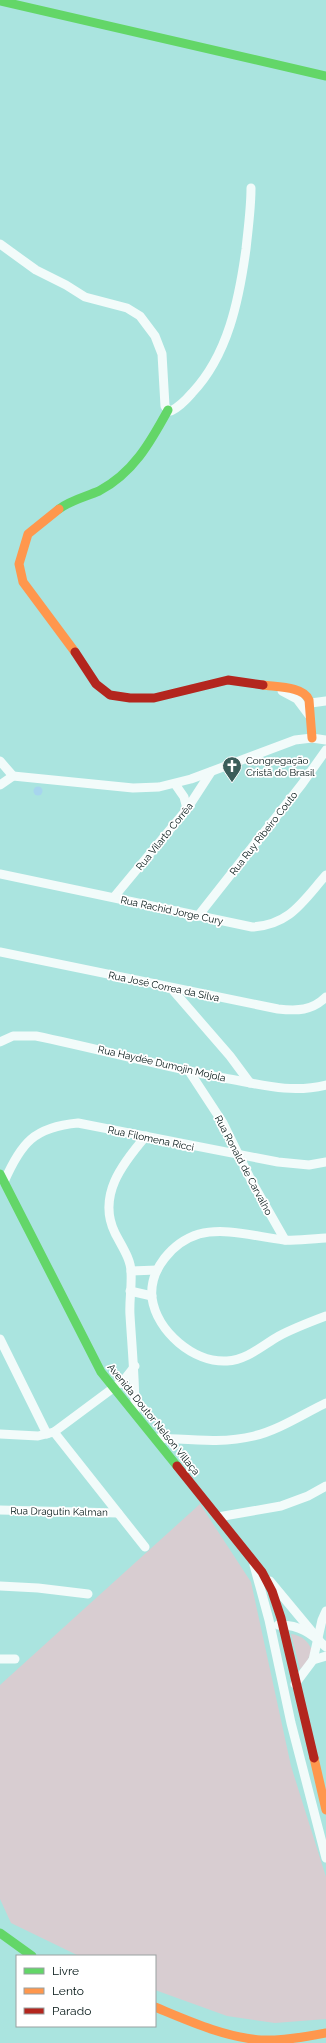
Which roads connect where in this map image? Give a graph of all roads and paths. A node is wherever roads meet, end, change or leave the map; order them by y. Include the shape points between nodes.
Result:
1 (0, 1) edge
2 (326, 76) edge
3 (251, 188) dead end
4 (0, 244) edge
5 (168, 410) junction
6 (268, 686) junction
7 (326, 701) edge
8 (311, 703) junction
9 (309, 715) junction
10 (312, 738) junction
11 (326, 740) edge
12 (326, 750) edge
13 (0, 761) edge
14 (211, 772) junction
15 (13, 776) junction
16 (175, 784) junction
17 (0, 785) edge
18 (187, 809) junction
19 (0, 874) edge
20 (326, 875) edge
21 (114, 897) junction
22 (198, 916) junction
23 (0, 952) edge
24 (171, 988) junction
25 (326, 997) edge
26 (0, 1042) edge
27 (189, 1071) junction
28 (250, 1083) junction
29 (326, 1085) edge
30 (146, 1136) junction
31 (240, 1156) junction
32 (326, 1162) edge
33 (2, 1178) edge
34 (326, 1238) edge
35 (285, 1240) junction
36 (157, 1270) junction
37 (131, 1271) junction
38 (130, 1291) junction
39 (152, 1296) junction
40 (326, 1316) edge
41 (0, 1339) edge
42 (134, 1366) junction
43 (113, 1388) junction
44 (326, 1403) edge
45 (135, 1412) junction
46 (50, 1433) junction
47 (0, 1434) edge
48 (155, 1438) junction
49 (326, 1486) edge
50 (0, 1510) edge
51 (118, 1513) junction
52 (218, 1517) junction
53 (145, 1547) dead end
54 (253, 1562) junction
55 (262, 1572) junction
56 (0, 1586) edge
57 (88, 1594) dead end
58 (276, 1599) junction
59 (326, 1611) edge
60 (268, 1614) junction
61 (298, 1614) junction
62 (322, 1620) junction
63 (283, 1625) junction
64 (308, 1627) junction
65 (271, 1629) junction
66 (319, 1640) junction
67 (326, 1647) edge
68 (326, 1656) edge
69 (0, 1658) edge
70 (15, 1659) dead end
71 (313, 1660) junction
72 (296, 1684) junction
73 (324, 1797) edge
74 (326, 1810) edge
75 (326, 1858) edge
76 (0, 1934) edge
77 (31, 1955) edge
78 (156, 2007) edge
79 (321, 2034) edge
80 (326, 2038) edge

1 - 2 street
3 - 5 street via 241,286 225,338 204,379 175,410
4 - 5 street via 36,270 85,297 127,308 140,316 155,336 162,354 165,403
5 - 6 street via 150,444 120,478 98,491 67,503 28,534 19,564 23,582 96,684 110,695 154,698 228,680
6 - 8 street via 304,692 309,696
6 - 9 street via 297,699
7 - 8 street
8 - 9 street
9 - 10 street
10 - 11 street
10 - 14 street via 282,745
12 - 22 street, Rua Ruy Ribeiro Couto
13 - 15 street
14 - 16 street
14 - 18 street, Rua Vilarto Corrêa
15 - 16 street via 133,788
15 - 17 street
16 - 18 street via 184,797
18 - 21 street, Rua Vilarto Corrêa
19 - 21 street, Rua Rachid Jorge Cury
20 - 22 street, Rua Rachid Jorge Cury via 299,905 277,922 265,926 252,927
21 - 22 street, Rua Rachid Jorge Cury
23 - 24 street, Rua José Correa da Silva
24 - 25 street, Rua José Correa da Silva via 292,1010 313,1007
24 - 28 street
26 - 27 street, Rua Haydée Dumojin Mojola via 13,1036 36,1036
27 - 28 street, Rua Haydée Dumojin Mojola
27 - 31 street, Rua Ronald de Carvalho via 223,1123
28 - 29 street, Rua Haydée Dumojin Mojola via 293,1090
30 - 31 street, Rua Filomena Ricci
30 - 33 street, Rua Filomena Ricci via 78,1123 58,1125 39,1133 26,1144
30 - 37 street via 118,1173 109,1197 110,1221
31 - 32 street, Rua Filomena Ricci via 309,1165
31 - 35 street, Rua Ronald de Carvalho
33 - 43 street, Avenida Doutor Nelson Villaça via 91,1356
34 - 35 street
35 - 36 street via 229,1233 200,1234 171,1252
36 - 37 street
36 - 39 street
37 - 38 street
38 - 39 street
38 - 42 street
39 - 40 street via 159,1316 176,1340 193,1353 217,1361 241,1358 295,1328
41 - 46 street
42 - 43 street
42 - 45 street
43 - 45 street, Avenida Doutor Nelson Villaça
43 - 46 street
44 - 48 street via 286,1424 254,1436 216,1440
45 - 48 street, Avenida Doutor Nelson Villaça
46 - 47 street via 38,1436
46 - 51 street
48 - 52 street, Avenida Doutor Nelson Villaça
49 - 52 street via 281,1506
50 - 51 street, Rua Dragutin Kalman
51 - 53 street
52 - 54 street, Avenida Doutor Nelson Villaça
54 - 55 street, Avenida Doutor Nelson Villaça
54 - 60 street, Avenida Doutor Nelson Villaça
55 - 58 street, Avenida Doutor Nelson Villaça
55 - 61 street
56 - 57 street
58 - 60 street
58 - 61 street
58 - 63 street, Avenida Doutor Nelson Villaça
59 - 62 street
60 - 65 street, Avenida Doutor Nelson Villaça
61 - 64 street
62 - 64 street
62 - 66 street
63 - 65 street
63 - 66 street via 303,1629
63 - 72 street, Avenida Doutor Nelson Villaça
64 - 66 street
65 - 75 street, Avenida Doutor Nelson Villaça via 290,1723
66 - 67 street
66 - 71 street
68 - 71 street
69 - 70 street
71 - 72 street
72 - 73 street, Avenida Doutor Nelson Villaça
73 - 74 street, Avenida Doutor Nelson Villaça
76 - 77 street
78 - 79 street via 238,2036 276,2040
79 - 80 street

